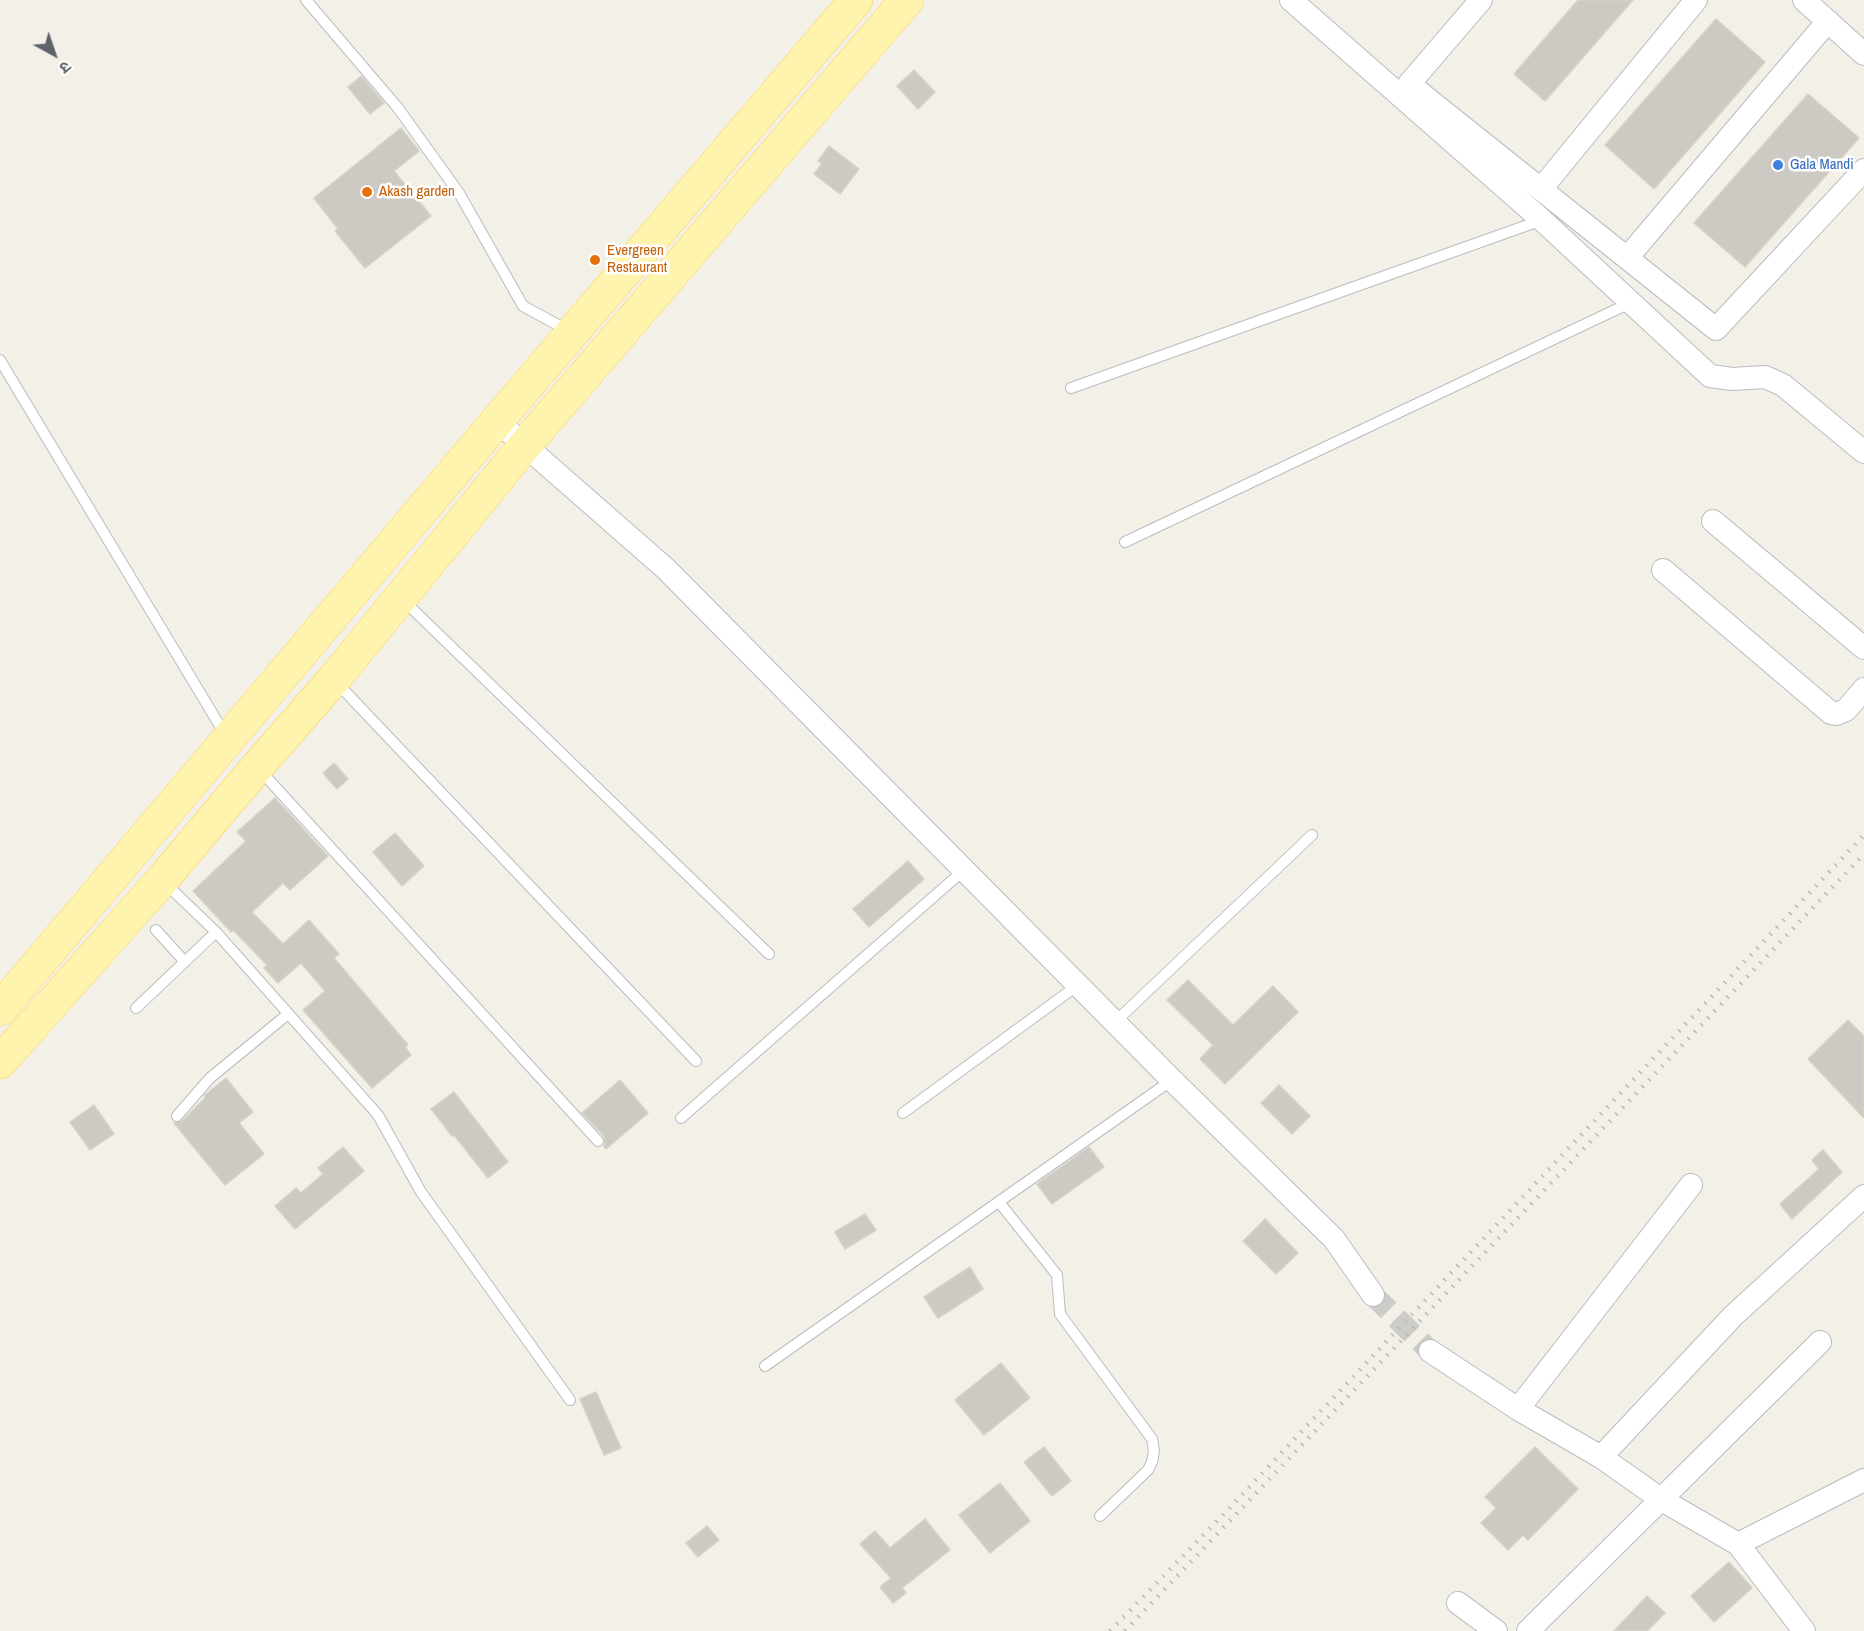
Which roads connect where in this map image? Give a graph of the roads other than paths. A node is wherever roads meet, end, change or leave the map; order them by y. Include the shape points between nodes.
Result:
1 (306, 0) edge
2 (856, 0) edge
3 (907, 0) edge
4 (1292, 0) edge
5 (1481, 0) edge
6 (1696, 0) edge
7 (1804, 0) edge
8 (1828, 21) junction
9 (1864, 54) edge
10 (1864, 170) edge
11 (1541, 189) junction
12 (1542, 220) junction
13 (1627, 258) junction
14 (1630, 303) junction
15 (572, 333) junction
16 (0, 360) edge
17 (1071, 388) dead end
18 (497, 421) junction
19 (525, 445) junction
20 (1864, 452) edge
21 (1713, 521) dead end
22 (1125, 542) dead end
23 (1662, 570) dead end
24 (401, 597) junction
25 (1864, 648) edge
26 (334, 680) junction
27 (1864, 689) edge
28 (228, 739) junction
29 (257, 767) junction
30 (1312, 835) dead end
31 (964, 870) junction
32 (162, 880) junction
33 (156, 930) dead end
34 (216, 932) junction
35 (768, 954) dead end
36 (185, 962) junction
37 (1078, 985) junction
38 (136, 1008) dead end
39 (0, 1009) edge
40 (288, 1014) junction
41 (1115, 1022) junction
42 (696, 1061) dead end
43 (0, 1062) edge
44 (1172, 1080) junction
45 (903, 1113) dead end
46 (177, 1116) dead end
47 (681, 1118) dead end
48 (598, 1141) dead end
49 (1691, 1185) dead end
50 (1864, 1196) edge
51 (999, 1202) junction
52 (1373, 1295) tunnel mouth
53 (1820, 1342) dead end
54 (1430, 1351) tunnel mouth
55 (765, 1366) dead end
56 (570, 1401) dead end
57 (1518, 1410) junction
58 (1600, 1456) junction
59 (1864, 1480) edge
60 (1662, 1500) junction
61 (1101, 1516) dead end
62 (1738, 1544) junction
63 (1458, 1603) dead end
64 (1496, 1631) edge
65 (1528, 1631) edge
66 (1804, 1631) edge

1 - 15 lane via 398,108 459,193 523,306
2 - 15 main road
3 - 19 main road
4 - 12 street
5 - 11 street via 1409,84
6 - 11 street
7 - 8 street
8 - 9 street
8 - 13 street
10 - 13 street via 1716,329
11 - 13 street
12 - 14 street
12 - 17 lane
14 - 20 street via 1710,376 1765,377 1784,385
14 - 22 lane
15 - 18 main road
16 - 28 lane
18 - 19 street
18 - 28 main road
19 - 24 main road
19 - 31 street via 666,569
21 - 25 street
23 - 27 street via 1831,713 1846,710
24 - 26 main road
24 - 35 lane
26 - 29 main road
26 - 42 lane
28 - 39 main road
29 - 32 main road
29 - 48 lane
30 - 41 lane
31 - 37 street
31 - 47 lane
32 - 34 lane
32 - 43 main road
33 - 36 lane
34 - 36 lane
34 - 40 lane
36 - 38 lane
37 - 41 street
37 - 45 lane
40 - 46 lane via 210,1078
40 - 56 lane via 378,1115 421,1192
41 - 44 street
44 - 51 lane
44 - 52 street via 1334,1239
49 - 57 street
50 - 58 street via 1733,1316
51 - 55 lane
51 - 61 lane via 1057,1275 1060,1314 1152,1439 1154,1451 1148,1470
53 - 60 street
54 - 57 street
57 - 58 street
58 - 60 street
59 - 62 street
60 - 62 street
60 - 65 street
62 - 66 street
63 - 64 street

